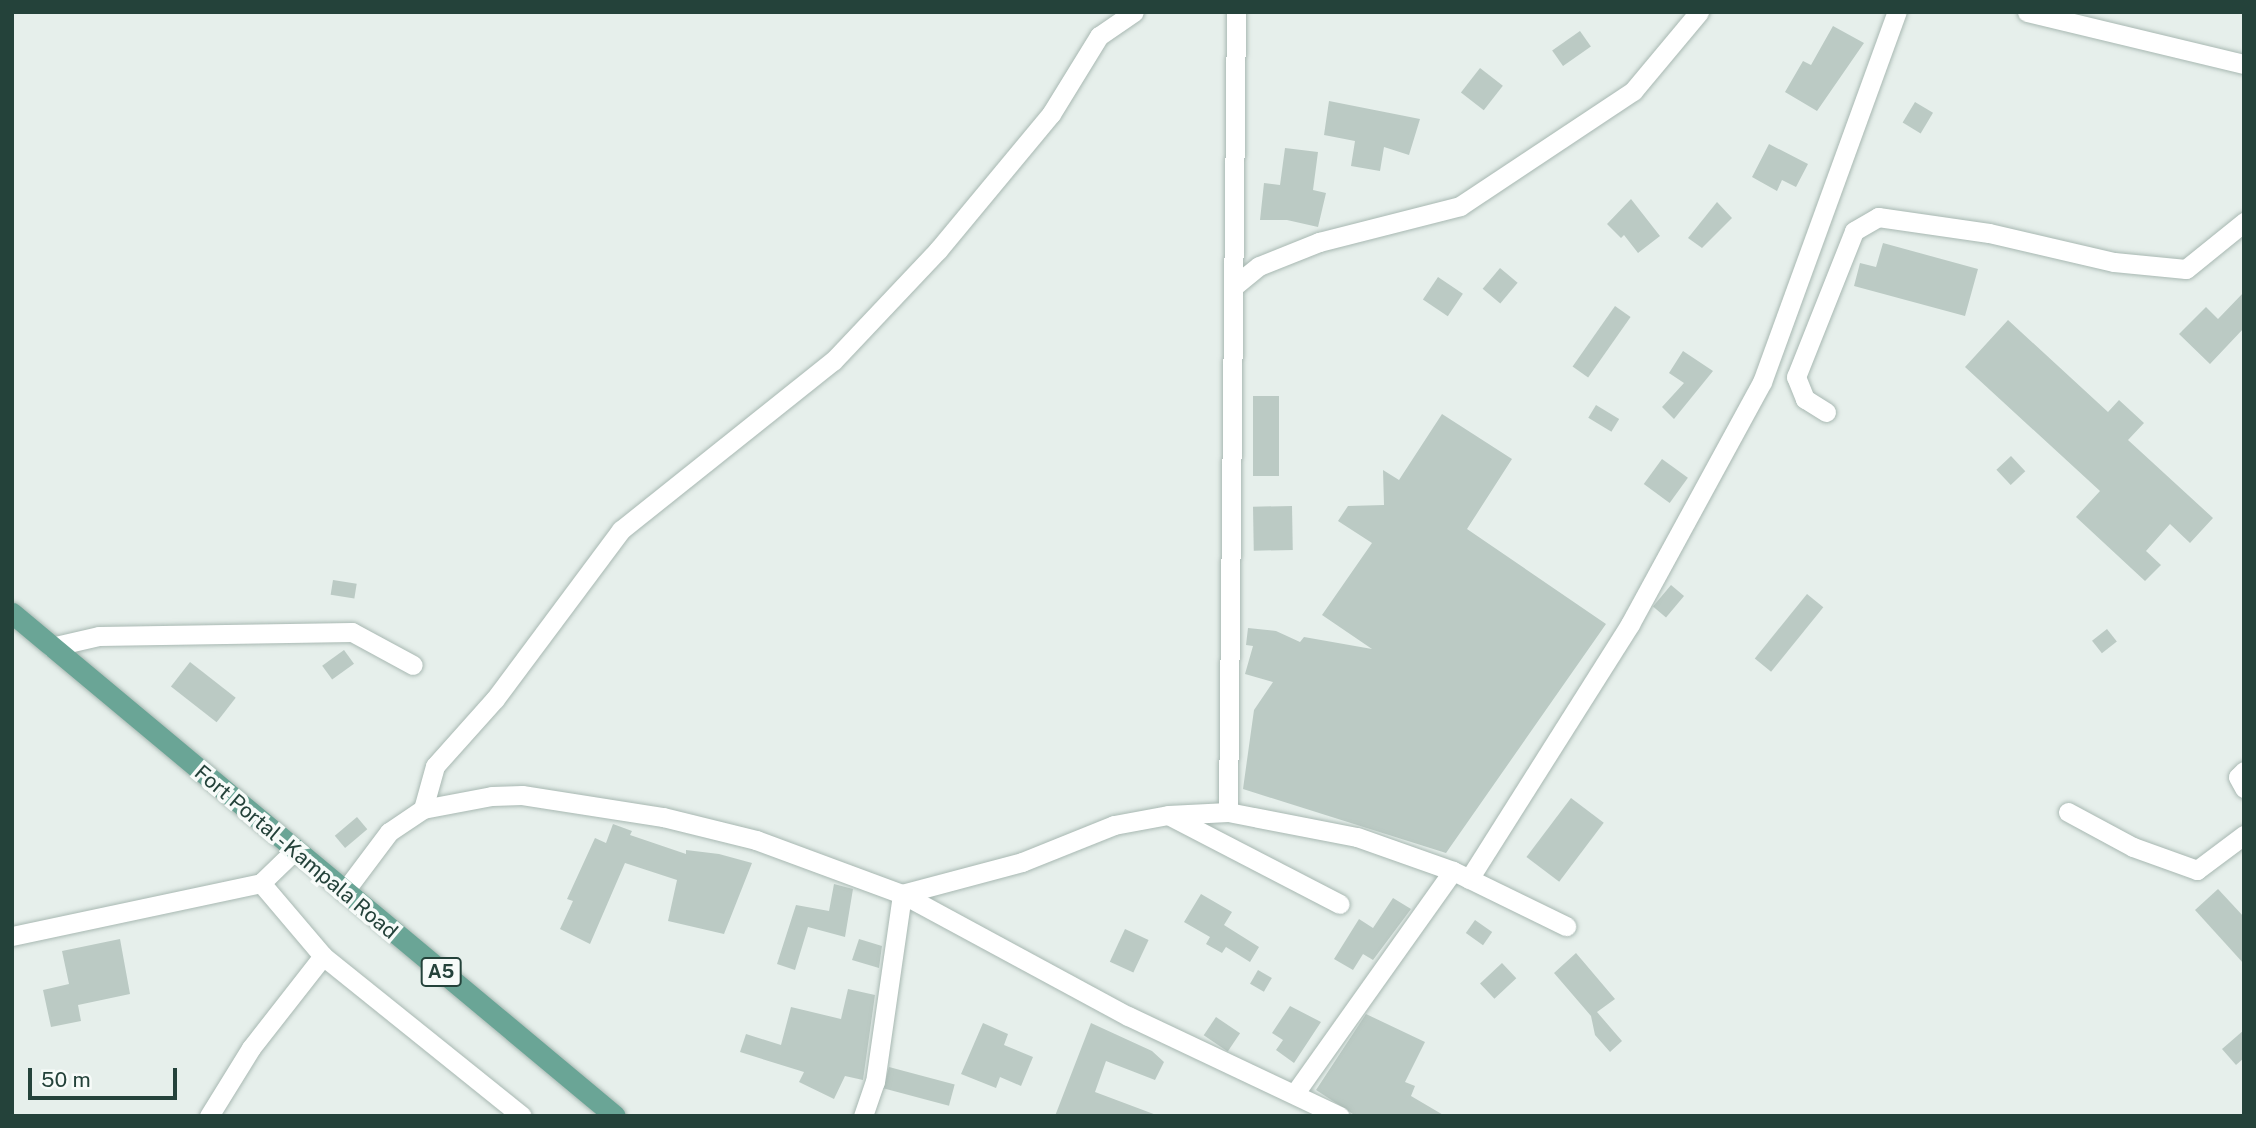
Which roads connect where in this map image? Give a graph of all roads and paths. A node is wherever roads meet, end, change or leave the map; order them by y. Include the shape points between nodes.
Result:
1 (1134, 12) edge
2 (1236, 12) edge
3 (1699, 12) edge
4 (1898, 12) edge
5 (2027, 12) edge
6 (2244, 64) edge
7 (2244, 222) edge
8 (1233, 288) junction
9 (1826, 412) dead end
10 (12, 613) edge
11 (51, 647) junction
12 (413, 665) dead end
13 (2244, 771) edge
14 (2244, 788) edge
15 (423, 809) junction
16 (1228, 812) junction
17 (2068, 812) dead end
18 (1168, 815) junction
19 (2244, 835) edge
20 (294, 851) junction
21 (1461, 875) junction
22 (261, 883) junction
23 (344, 892) junction
24 (902, 894) junction
25 (1339, 904) dead end
26 (1566, 926) dead end
27 (12, 936) edge
28 (323, 956) junction
29 (1296, 1093) junction
30 (217, 1112) edge
31 (522, 1116) edge
32 (614, 1116) edge
33 (863, 1116) edge
34 (1340, 1116) edge

1 - 15 street via 1099,36 1051,114 937,250 833,360 621,530 495,699 435,766
2 - 8 street
3 - 8 street via 1633,91 1460,206 1319,242 1259,266
4 - 21 street via 1762,382 1630,624
5 - 6 street
7 - 9 street via 2186,269 2113,262 1989,233 1878,218 1854,231 1796,377 1805,399
8 - 16 street
10 - 11 main road, Fort Portal - Kampala Road / A5
11 - 12 street via 99,636 352,632
11 - 20 main road, Fort Portal - Kampala Road / A5
13 - 14 street via 2238,777
15 - 23 street via 388,832
15 - 24 street via 456,800 522,795 663,817 757,840
16 - 18 street
16 - 21 street via 1357,837
17 - 19 street via 2133,848 2197,870
18 - 24 street via 1114,825 1022,862
18 - 25 street
20 - 22 street
20 - 23 main road, Fort Portal - Kampala Road / A5
21 - 26 street
21 - 29 street
22 - 27 street
22 - 28 street
23 - 32 main road, Fort Portal - Kampala Road / A5
24 - 29 street via 1128,1016
24 - 33 street via 875,1082
28 - 30 street via 251,1048
28 - 31 street
29 - 34 street

